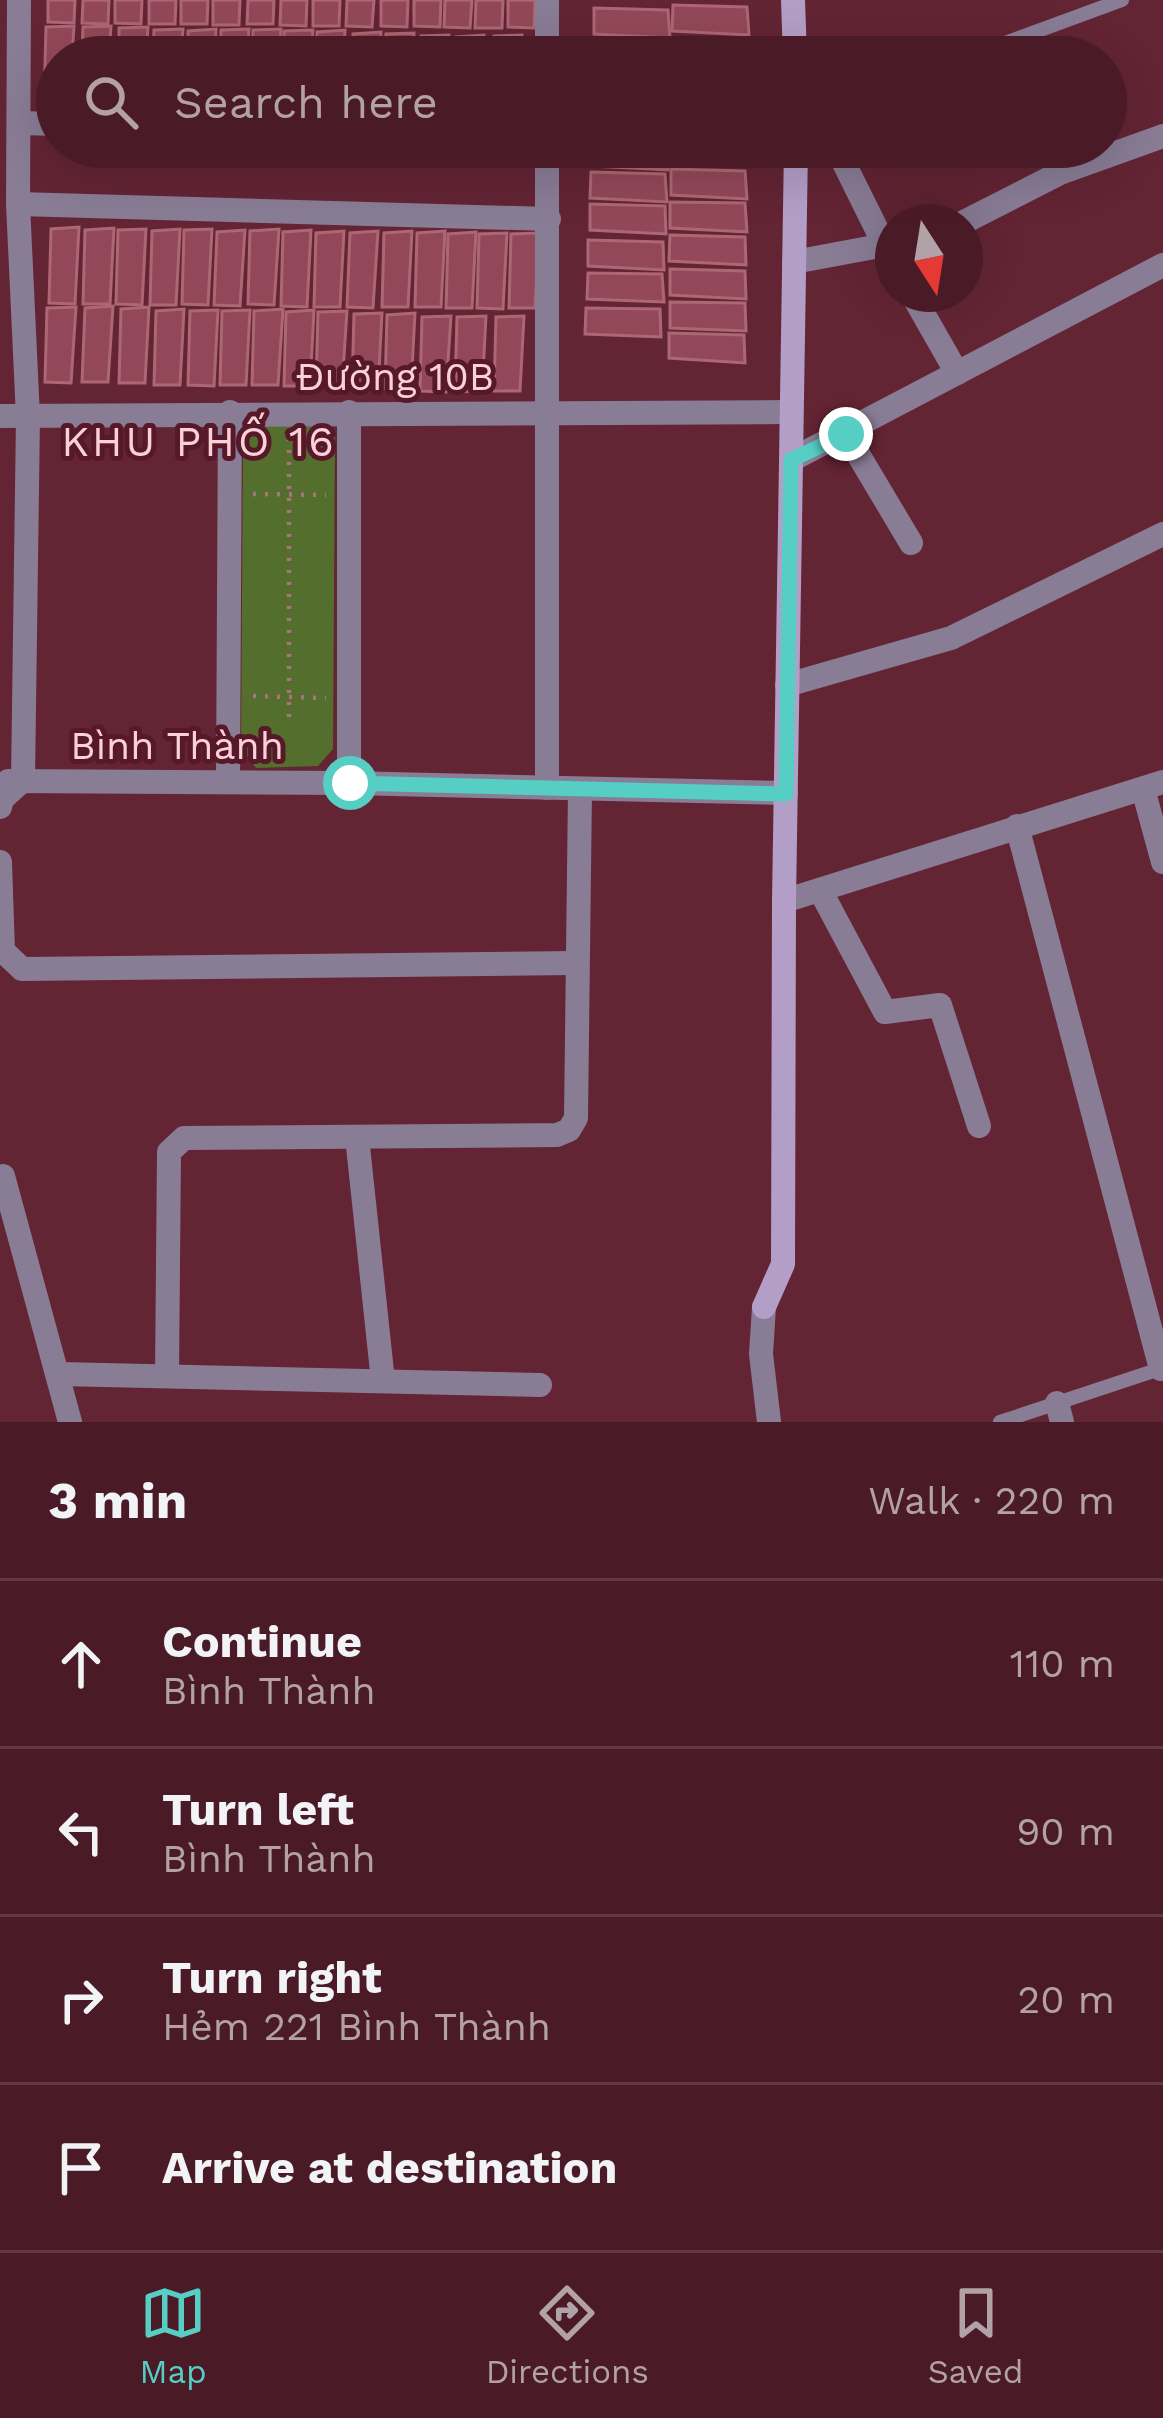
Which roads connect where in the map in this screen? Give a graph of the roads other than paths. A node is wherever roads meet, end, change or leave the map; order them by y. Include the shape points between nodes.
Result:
1 (20, 0) edge
2 (548, 0) edge
3 (793, 0) edge
4 (1122, 0) edge
5 (547, 36) edge
6 (794, 36) edge
7 (1024, 36) edge
8 (19, 123) junction
9 (36, 123) edge
10 (1163, 136) edge
11 (1127, 149) edge
12 (548, 168) edge
13 (796, 168) edge
14 (847, 168) edge
15 (1074, 168) edge
16 (18, 204) junction
17 (983, 212) edge
18 (549, 219) junction
19 (875, 224) edge
20 (875, 257) edge
21 (794, 262) junction
22 (1163, 265) edge
23 (922, 312) edge
24 (957, 374) junction
25 (550, 411) junction
26 (230, 412) junction
27 (350, 412) junction
28 (790, 412) junction
29 (0, 416) edge
30 (28, 416) junction
31 (846, 434) junction
32 (791, 460) junction
33 (1163, 534) edge
34 (911, 543) dead end
35 (787, 686) junction
36 (12, 781) edge
37 (228, 781) junction
38 (350, 783) junction
39 (1153, 786) edge
40 (547, 788) junction
41 (580, 790) junction
42 (786, 794) junction
43 (0, 807) edge
44 (1017, 826) junction
45 (0, 862) edge
46 (1163, 862) edge
47 (820, 890) junction
48 (784, 901) junction
49 (575, 963) junction
50 (979, 1126) dead end
51 (357, 1137) junction
52 (1, 1173) edge
53 (1162, 1369) edge
54 (60, 1374) junction
55 (167, 1376) junction
56 (383, 1381) junction
57 (540, 1385) dead end
58 (1060, 1412) edge
59 (70, 1422) edge
60 (769, 1422) edge
61 (1000, 1422) edge

1 - 8 street
2 - 5 street
3 - 6 street
4 - 7 lane
8 - 9 street
8 - 16 street
10 - 11 street
12 - 18 street
13 - 21 street
14 - 19 street
15 - 17 street
16 - 18 street
16 - 30 street
18 - 25 street
20 - 21 street
21 - 28 street
22 - 24 street
23 - 24 street
24 - 31 street
25 - 27 street, Đường 10B
25 - 28 street, Đường 10B
25 - 40 street
26 - 27 street, Đường 10B
26 - 30 street, Đường 10B
26 - 37 street
27 - 38 street
28 - 32 street
29 - 30 street, Đường 10B
30 - 36 street
31 - 32 street
31 - 34 street
32 - 35 street
33 - 35 street via 951,638
35 - 42 street
36 - 37 street, Bình Thành
36 - 43 street
37 - 38 street, Bình Thành
38 - 40 street, Bình Thành
39 - 44 street
39 - 46 street
40 - 41 street, Bình Thành
41 - 42 street, Bình Thành
41 - 49 street
42 - 48 street
44 - 47 street
44 - 53 street
45 - 49 street via 3,951 22,968
47 - 48 street
47 - 50 street via 885,1012 940,1005
48 - 60 street via 783,1264 764,1307 761,1354
49 - 51 street via 576,1118 569,1130
51 - 55 street via 175,1143
51 - 56 street
52 - 54 street
53 - 58 lane
54 - 55 street
54 - 59 street
55 - 56 street
56 - 57 street
58 - 61 lane

